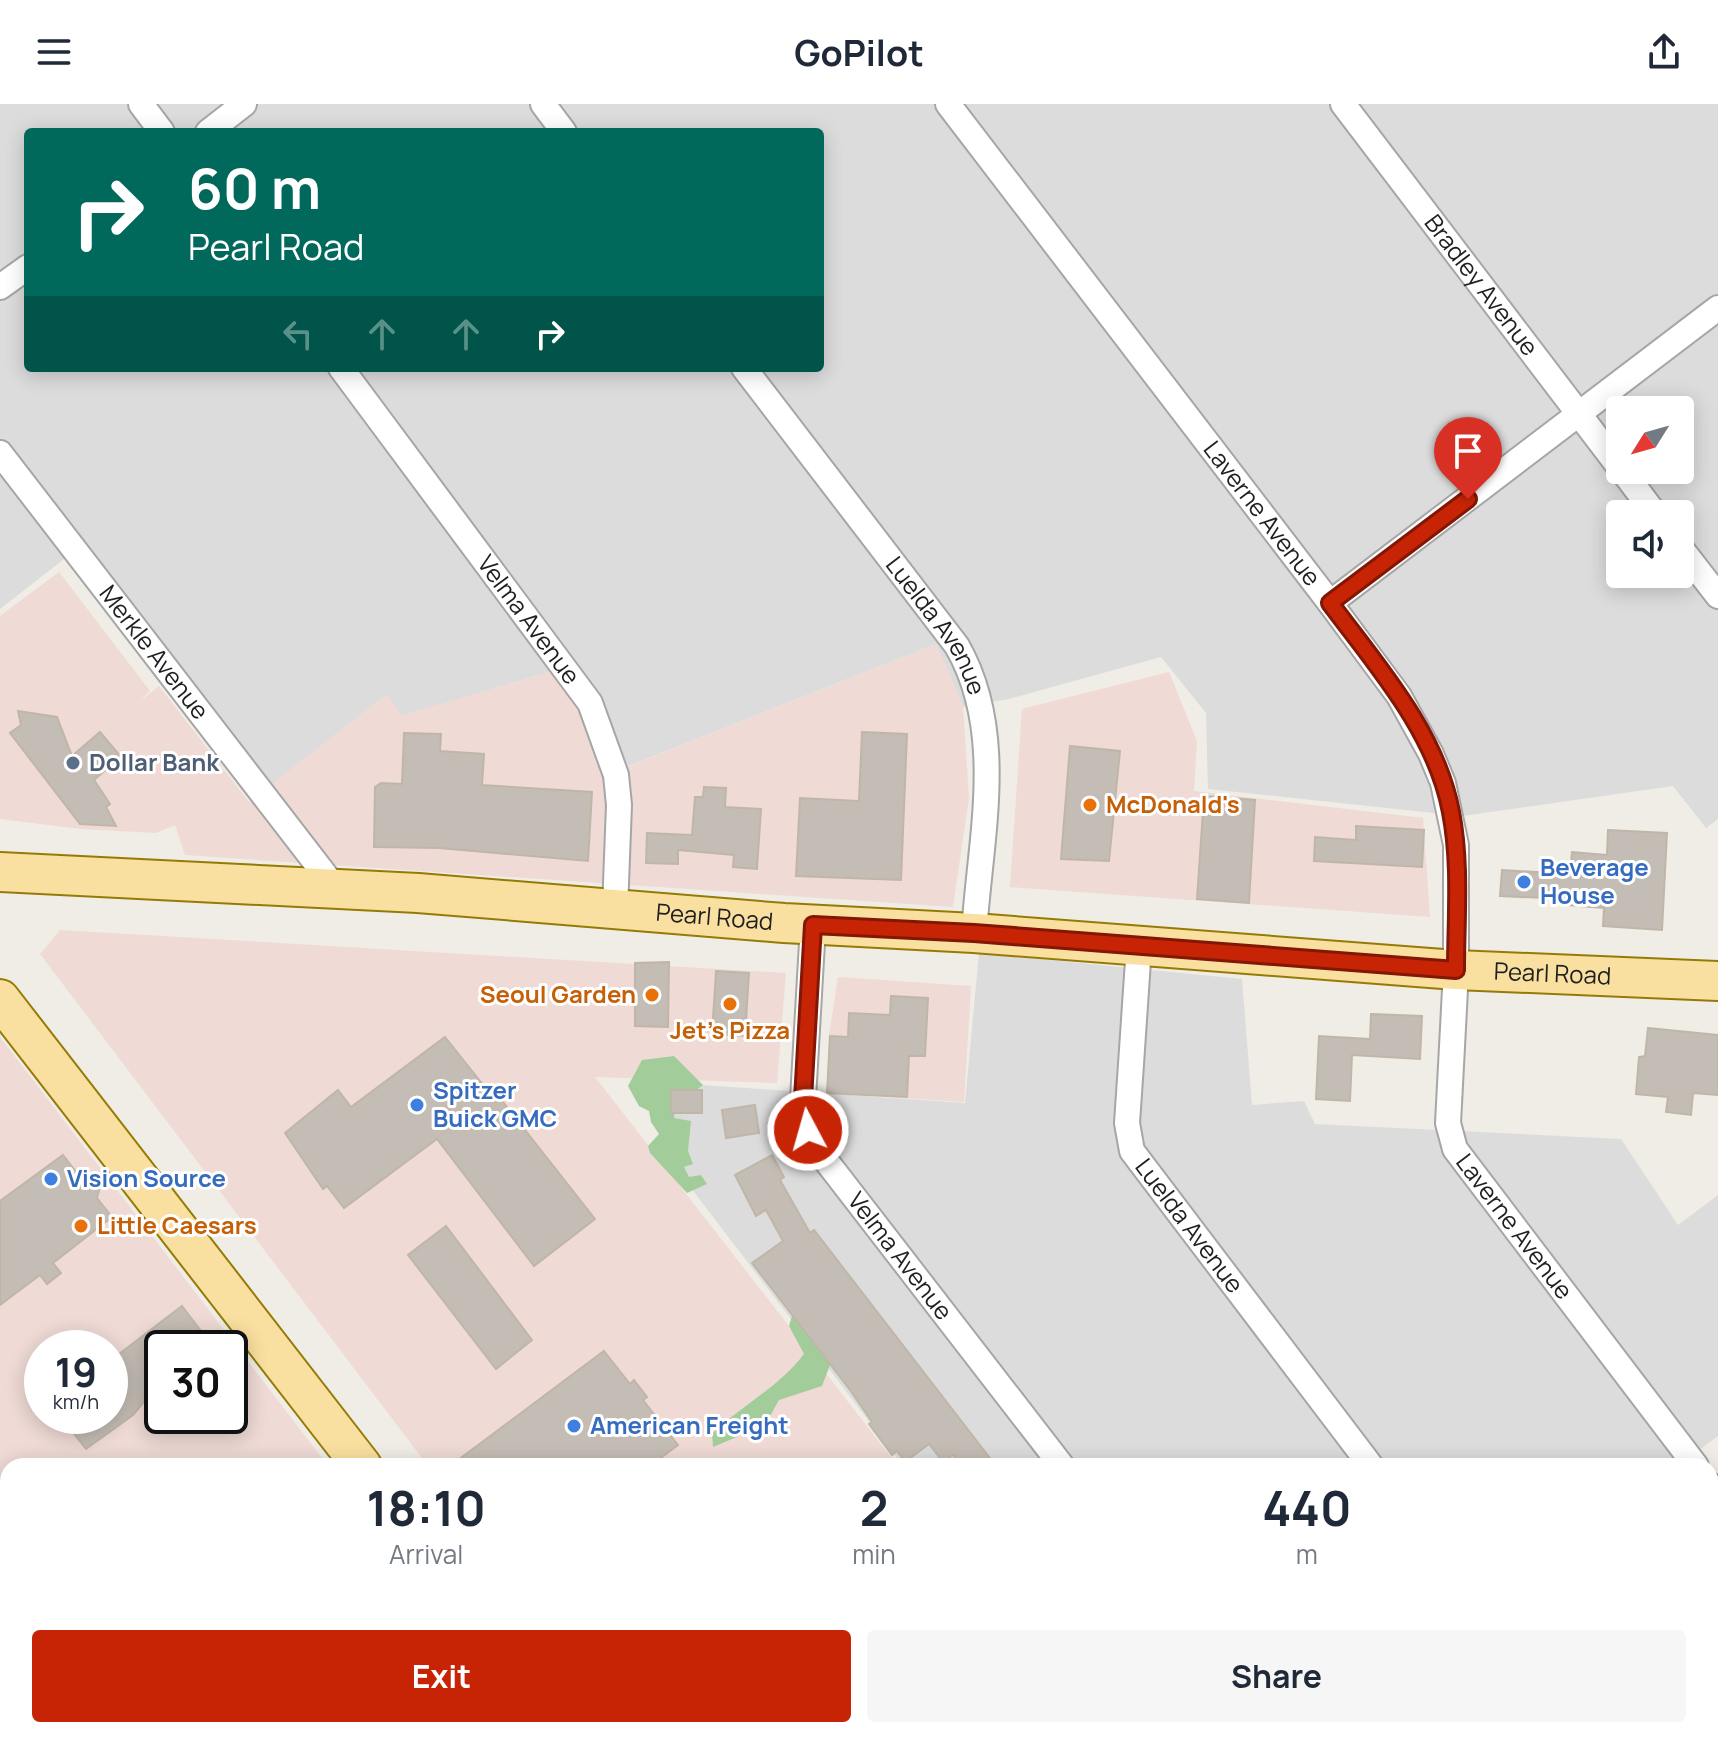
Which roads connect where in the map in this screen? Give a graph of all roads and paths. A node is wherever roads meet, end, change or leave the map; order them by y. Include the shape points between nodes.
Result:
1 (141, 104) edge
2 (244, 104) edge
3 (543, 104) edge
4 (948, 104) edge
5 (1343, 104) edge
6 (159, 128) edge
7 (213, 128) edge
8 (561, 128) edge
9 (24, 270) edge
10 (0, 287) edge
11 (1718, 308) edge
12 (344, 372) edge
13 (747, 372) edge
14 (1580, 415) junction
15 (1606, 449) edge
16 (0, 453) edge
17 (1632, 484) edge
18 (1644, 500) edge
19 (1694, 565) edge
20 (1718, 596) edge
21 (1330, 603) junction
22 (0, 872) edge
23 (336, 889) junction
24 (615, 909) junction
25 (813, 925) junction
26 (974, 933) junction
27 (1139, 946) junction
28 (1456, 970) junction
29 (1718, 981) edge
30 (0, 999) edge
31 (356, 1458) edge
32 (1056, 1458) edge
33 (1365, 1458) edge
34 (1690, 1458) edge

1 - 6 street
2 - 7 street
3 - 8 street
4 - 21 street, Laverne Avenue
5 - 14 street, Bradley Avenue
9 - 10 street
11 - 14 street
12 - 24 street, Velma Avenue via 590,703 616,775
13 - 26 street, Luelda Avenue via 957,646 973,679 986,734 987,772
14 - 15 street, Bradley Avenue
14 - 21 street
16 - 23 street, Merkle Avenue
17 - 18 street, Bradley Avenue
19 - 20 street
21 - 28 street, Laverne Avenue via 1404,705 1443,783 1456,845
22 - 23 main road, Pearl Road
23 - 24 main road, Pearl Road
24 - 25 main road, Pearl Road
25 - 26 main road, Pearl Road
25 - 32 street, Velma Avenue via 803,1099 808,1130 827,1162
26 - 27 main road, Pearl Road
27 - 28 main road, Pearl Road
27 - 33 street, Luelda Avenue via 1127,1123 1132,1151
28 - 29 main road, Pearl Road
28 - 34 street, Laverne Avenue via 1448,1123 1455,1149
30 - 31 main road

